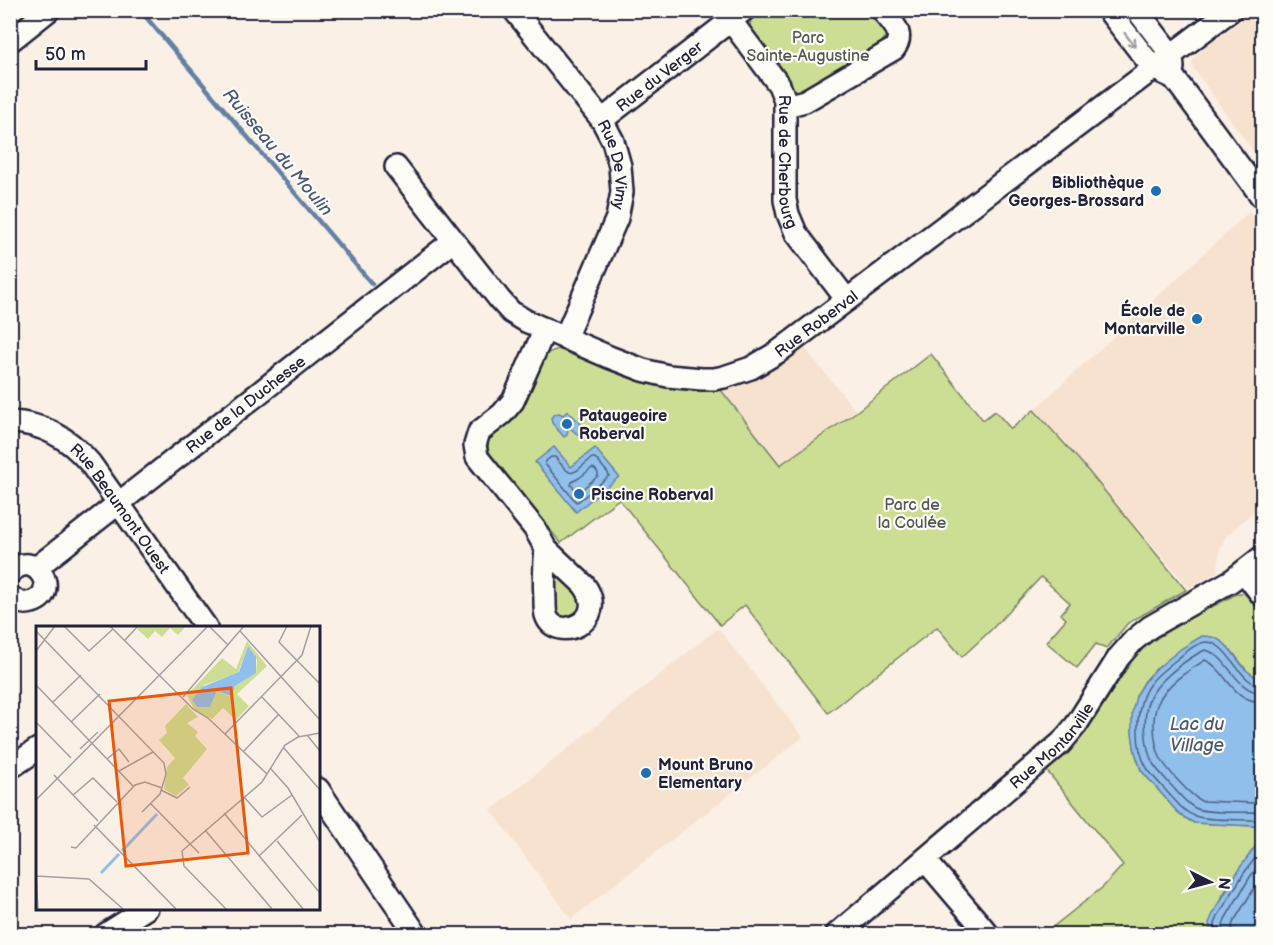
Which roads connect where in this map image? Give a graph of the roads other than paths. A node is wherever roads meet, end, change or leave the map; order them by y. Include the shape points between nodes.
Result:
1 (49, 10) edge
2 (514, 10) edge
3 (882, 10) edge
4 (1108, 10) edge
5 (1137, 10) edge
6 (1231, 10) edge
7 (737, 16) edge
8 (10, 41) edge
9 (1172, 56) junction
10 (1153, 68) junction
11 (1174, 77) junction
12 (786, 106) junction
13 (602, 120) junction
14 (396, 168) dead end
15 (1263, 197) edge
16 (453, 241) junction
17 (847, 300) junction
18 (545, 329) junction
19 (565, 338) junction
20 (10, 422) edge
21 (118, 503) junction
22 (546, 549) dead end
23 (1263, 557) edge
24 (36, 568) junction
25 (1244, 572) junction
26 (10, 573) edge
27 (1263, 595) edge
28 (10, 596) edge
29 (205, 626) edge
30 (36, 750) edge
31 (10, 768) edge
32 (320, 794) edge
33 (925, 860) junction
34 (145, 909) edge
35 (106, 934) edge
36 (416, 934) edge
37 (837, 934) edge
38 (988, 934) edge

1 - 8 street
2 - 13 street, Rue De Vimy
3 - 12 street via 898,34 894,49 805,100
4 -> 10 street
5 - 9 street
6 - 9 street, Rue Roberval
7 - 12 street, Rue de Cherbourg via 779,85
7 - 13 street, Rue du Verger
9 - 10 street, Rue Roberval
9 - 11 street
10 - 11 street
10 - 17 street, Rue Roberval
11 - 15 street
12 - 17 street, Rue de Cherbourg via 785,178 792,227
13 - 19 street, Rue De Vimy via 618,157 621,201
14 - 16 street, Rue Roberval
16 - 18 street, Rue Roberval via 512,312
16 - 21 street, Rue de la Duchesse
17 - 19 street, Rue Roberval via 778,352 738,373 714,379 643,370
18 - 19 street, Rue Roberval
18 - 22 street via 513,401 479,432 475,449
20 - 21 street, Rue Beaumont Ouest via 39,426 71,443
21 - 24 street, Rue de la Duchesse
21 - 29 street, Rue Beaumont Ouest
23 - 25 street, Rue Montarville
24 - 26 street, Rue de la Duchesse via 19,566
24 - 28 street via 42,572 46,585 41,597 22,603
25 - 27 street
25 - 33 street, Rue Montarville via 1134,640 1061,743
30 - 31 street
32 - 36 street
33 - 37 street, Rue Montarville
33 - 38 street
34 - 35 street

